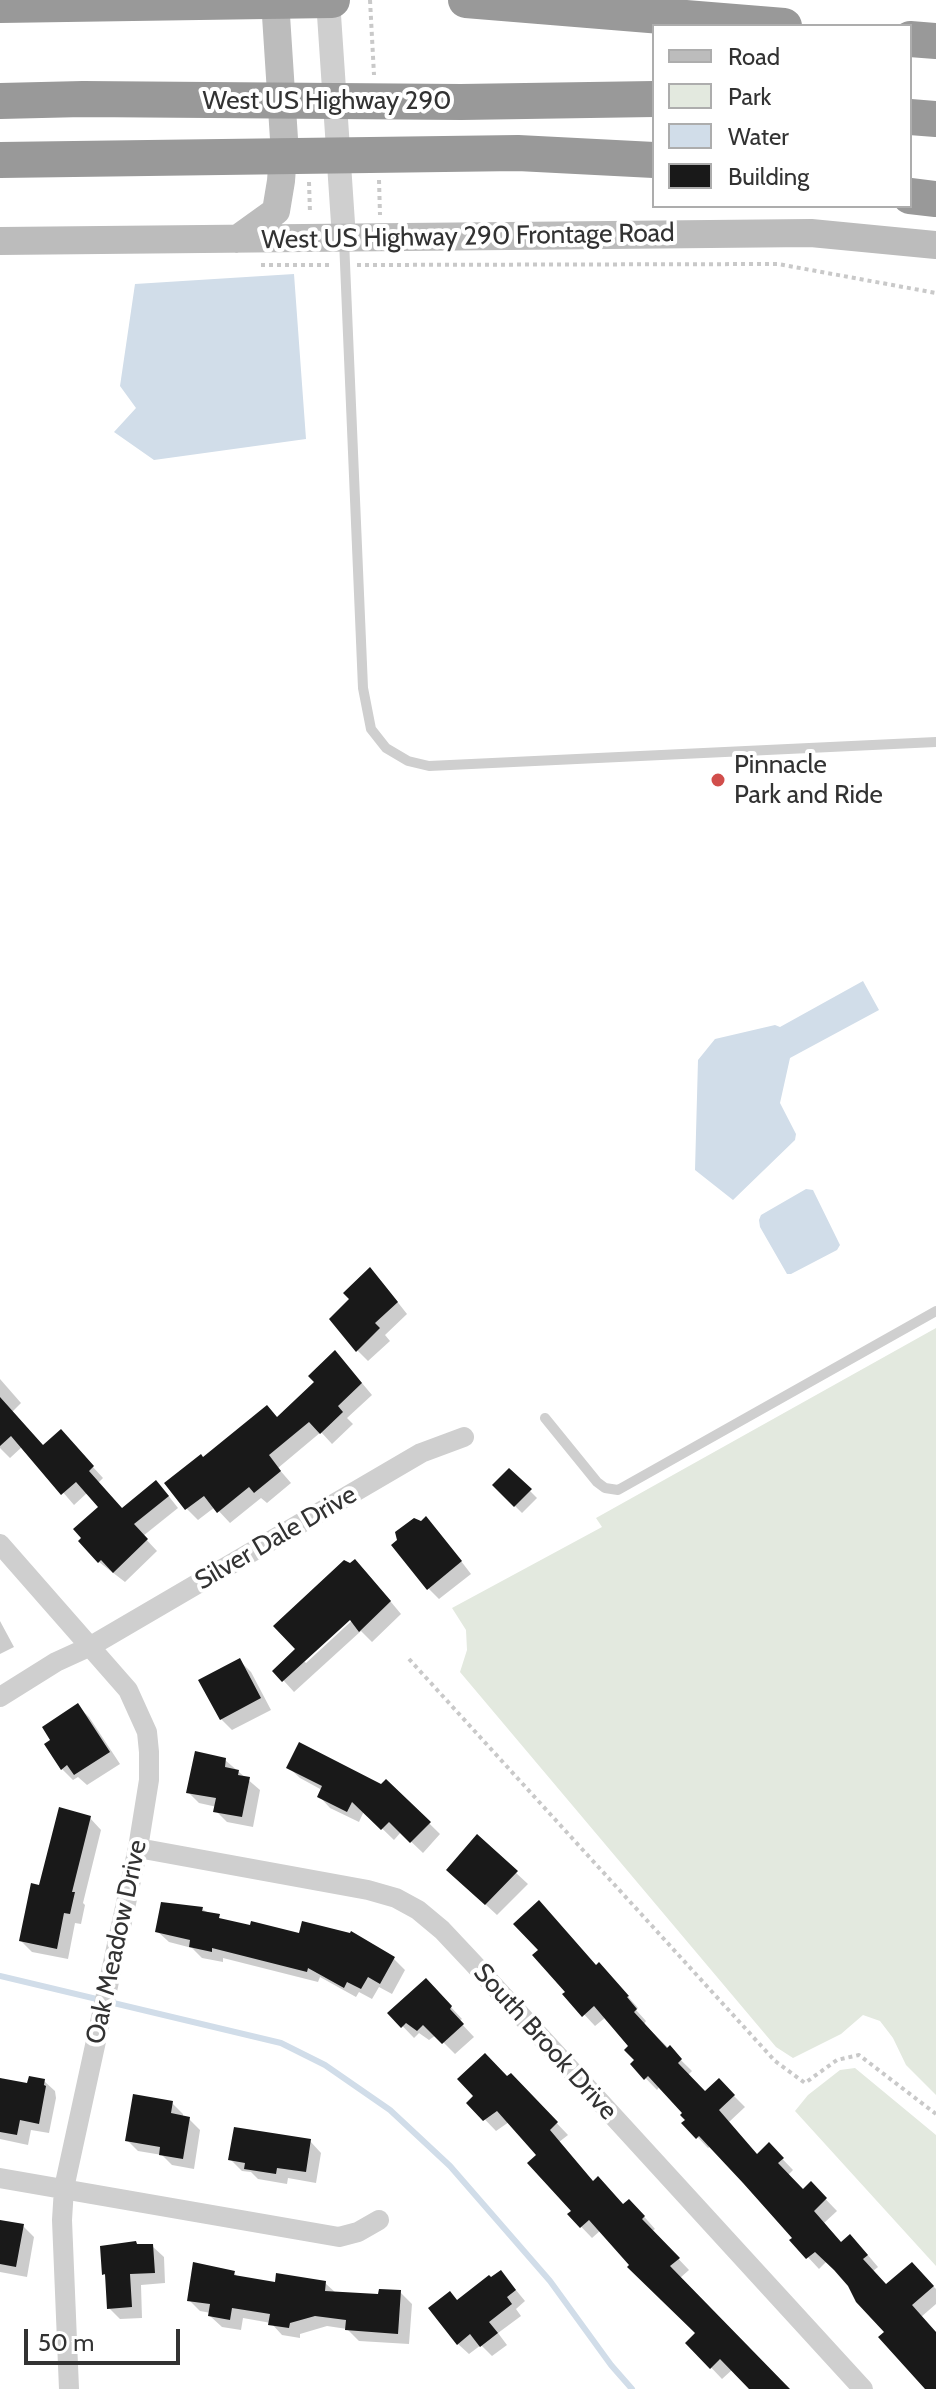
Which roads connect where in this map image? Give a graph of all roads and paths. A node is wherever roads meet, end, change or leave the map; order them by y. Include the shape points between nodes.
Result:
1 (33, 0) edge
2 (275, 0) edge
3 (330, 0) edge
4 (466, 0) edge
5 (0, 5) edge
6 (760, 24) edge
7 (912, 39) edge
8 (936, 41) edge
9 (652, 99) edge
10 (0, 101) edge
11 (912, 117) edge
12 (936, 119) edge
13 (644, 159) edge
14 (0, 160) edge
15 (912, 196) edge
16 (936, 199) edge
17 (344, 238) junction
18 (237, 239) junction
19 (0, 241) edge
20 (936, 245) edge
21 (381, 266) dead end
22 (936, 293) edge
23 (936, 742) edge
24 (936, 1311) edge
25 (545, 1418) dead end
26 (464, 1437) dead end
27 (0, 1544) edge
28 (91, 1646) junction
29 (409, 1659) dead end
30 (0, 1697) edge
31 (138, 1848) junction
32 (936, 2114) edge
33 (0, 2178) edge
34 (64, 2188) junction
35 (379, 2220) dead end
36 (69, 2389) edge
37 (863, 2389) edge

1 - 5 highway
2 - 18 main road via 284,139 276,211
3 - 5 highway
3 - 17 street
4 - 6 highway
7 - 8 highway
9 - 10 highway, West US Highway 290
11 - 12 highway
13 - 14 highway via 518,153
15 - 16 highway
17 - 18 main road, West US Highway 290 Frontage Road
17 - 20 main road, West US Highway 290 Frontage Road via 811,233
17 - 23 lane via 363,688 371,729 386,748 429,766
18 - 19 main road, West US Highway 290 Frontage Road
21 - 22 path via 778,264
24 - 25 lane via 618,1490 597,1482
26 - 28 street, Silver Dale Drive via 421,1453
27 - 28 street, Oak Meadow Drive
28 - 30 street, Silver Dale Drive
28 - 31 street, Oak Meadow Drive via 128,1690 147,1732 149,1780
29 - 32 path via 775,2061 805,2083 837,2060 859,2055
31 - 34 street, Oak Meadow Drive
31 - 37 street, South Brook Drive via 368,1890 418,1910 463,1952
33 - 34 street
34 - 35 street via 339,2237
34 - 36 street, Oak Meadow Drive

